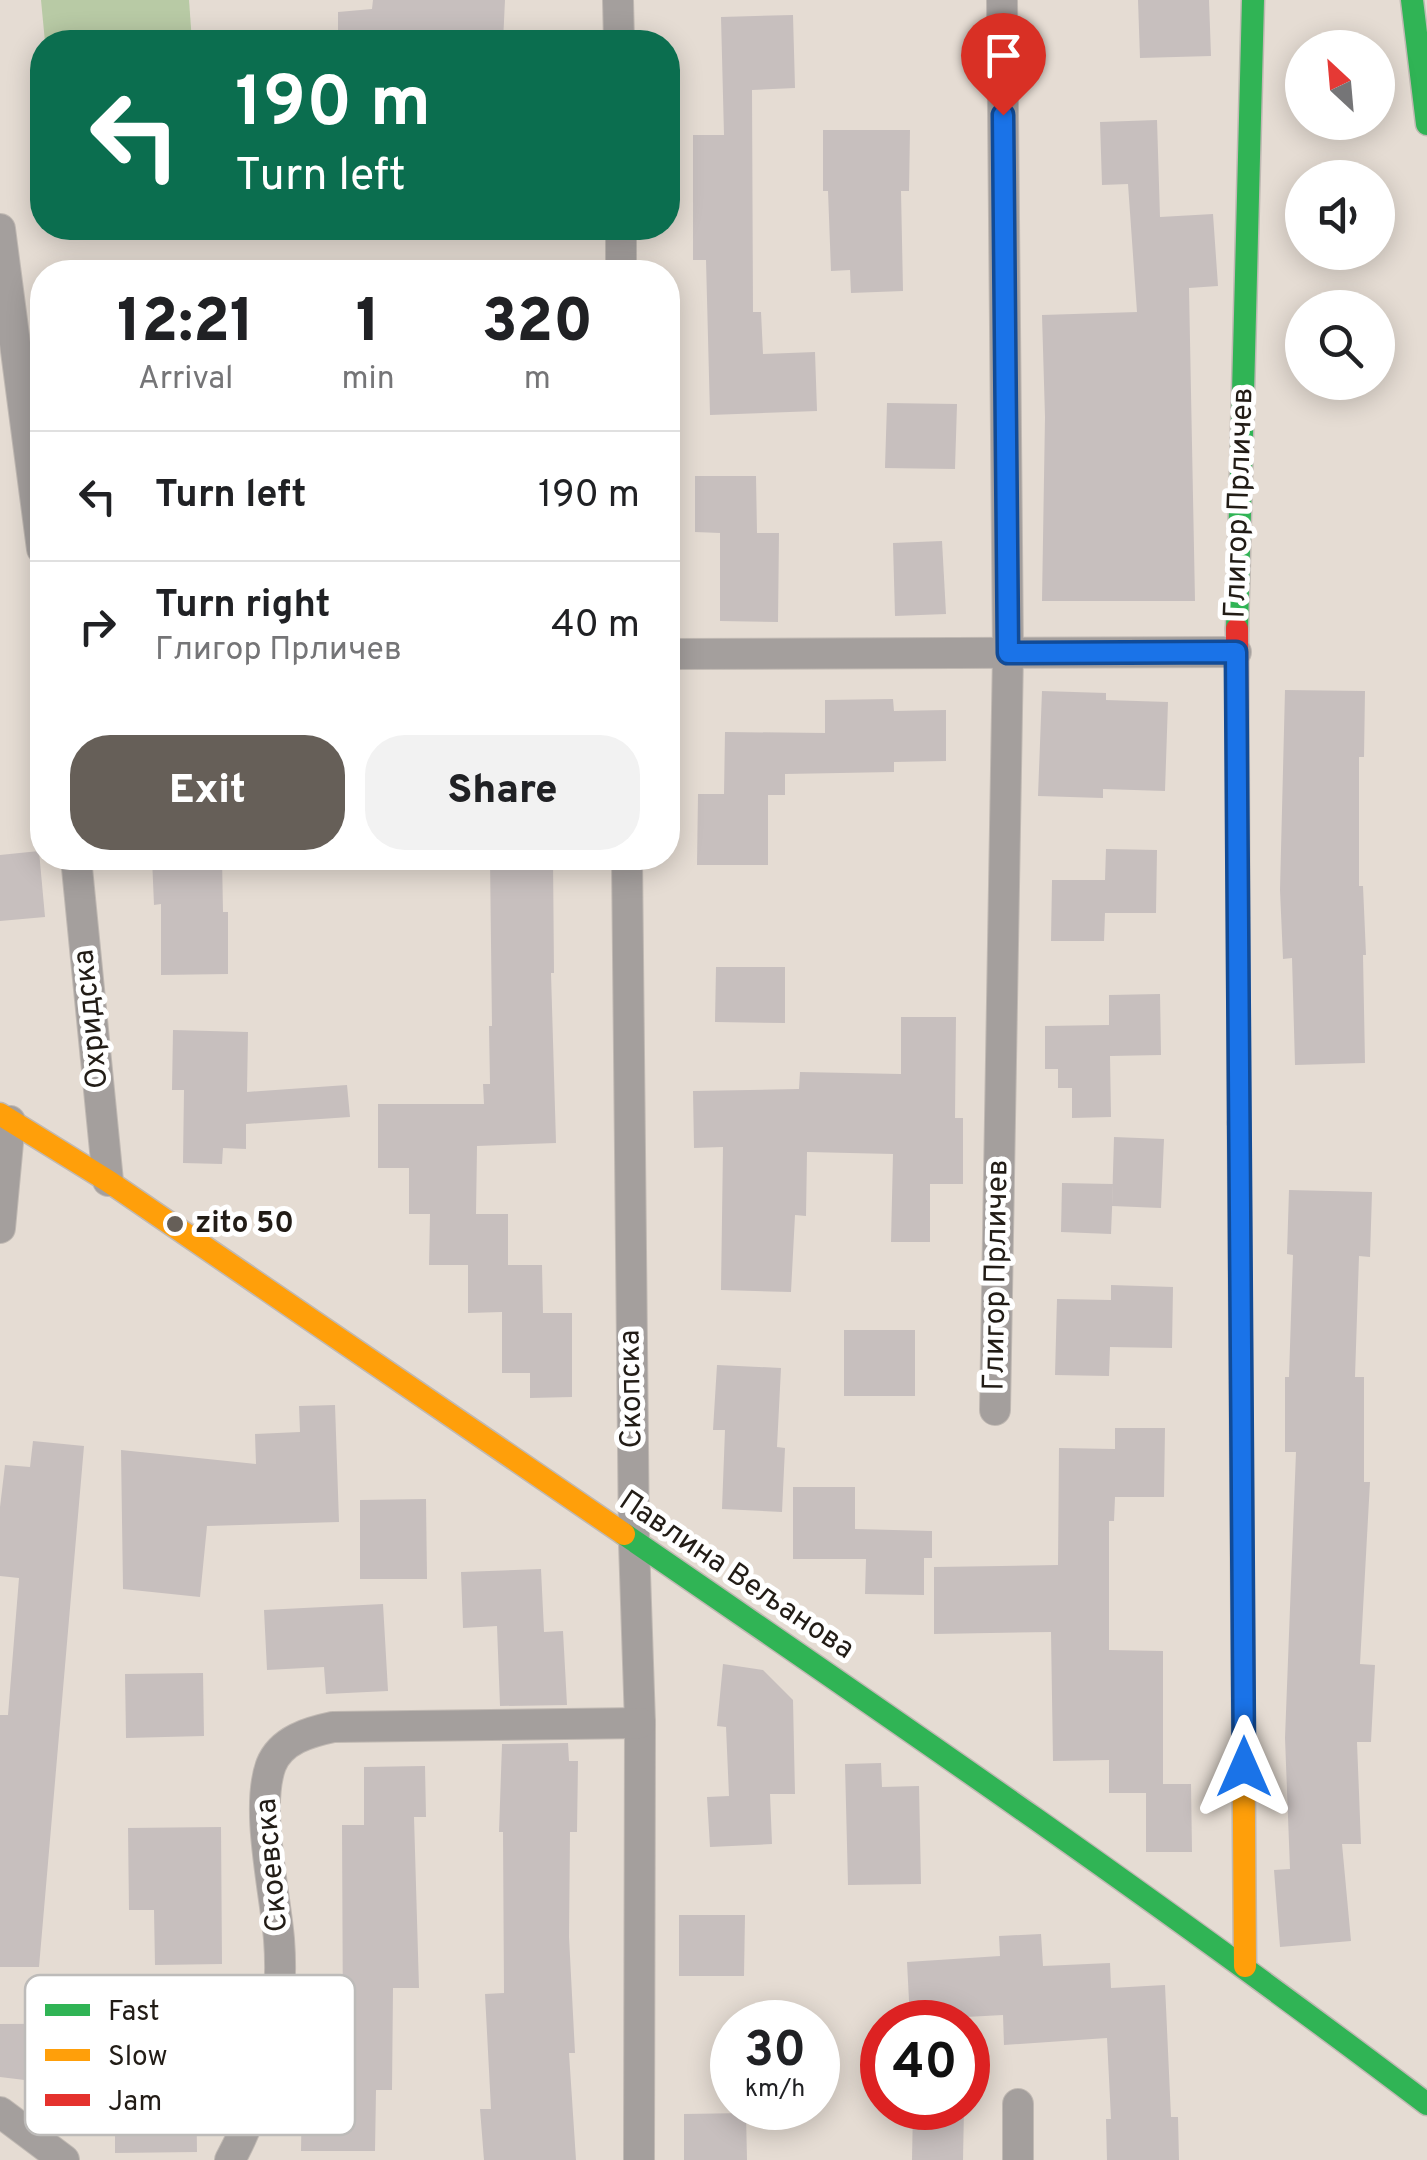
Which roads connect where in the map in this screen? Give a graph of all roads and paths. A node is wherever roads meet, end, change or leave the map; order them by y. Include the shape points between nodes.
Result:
1 (618, 0) edge
2 (1002, 0) edge
3 (1253, 0) edge
4 (1412, 0) edge
5 (619, 30) edge
6 (1427, 124) edge
7 (0, 229) edge
8 (30, 458) edge
9 (1236, 652) junction
10 (1008, 653) junction
11 (680, 654) edge
12 (77, 870) edge
13 (627, 870) edge
14 (5, 1117) edge
15 (108, 1180) junction
16 (0, 1228) edge
17 (995, 1410) dead end
18 (634, 1543) junction
19 (640, 1723) junction
20 (1245, 1966) junction
21 (279, 1975) edge
22 (1018, 2104) dead end
23 (1427, 2104) edge
24 (0, 2112) edge
25 (25, 2131) edge
26 (31, 2135) edge
27 (243, 2135) edge
28 (64, 2160) edge
29 (230, 2160) edge
30 (638, 2160) edge
31 (1018, 2160) edge

1 - 5 street
2 - 10 street, Глигор Прличев
3 - 9 street, Глигор Прличев
4 - 6 street
7 - 8 street
9 - 10 street
9 - 20 street, Глигор Прличев
10 - 11 street
10 - 17 street, Глигор Прличев
12 - 15 street, Охридска
13 - 18 street, Скопска
14 - 15 street, Павлина Вељанова
14 - 16 street
15 - 18 street, Павлина Вељанова
18 - 19 street, Скопска
18 - 20 street, Павлина Вељанова
19 - 21 street, Скоевска via 333,1727 287,1744 265,1786
19 - 30 street, Скопска
20 - 23 street, Павлина Вељанова
22 - 31 street
24 - 25 street
26 - 28 street
27 - 29 street, Скоевска

